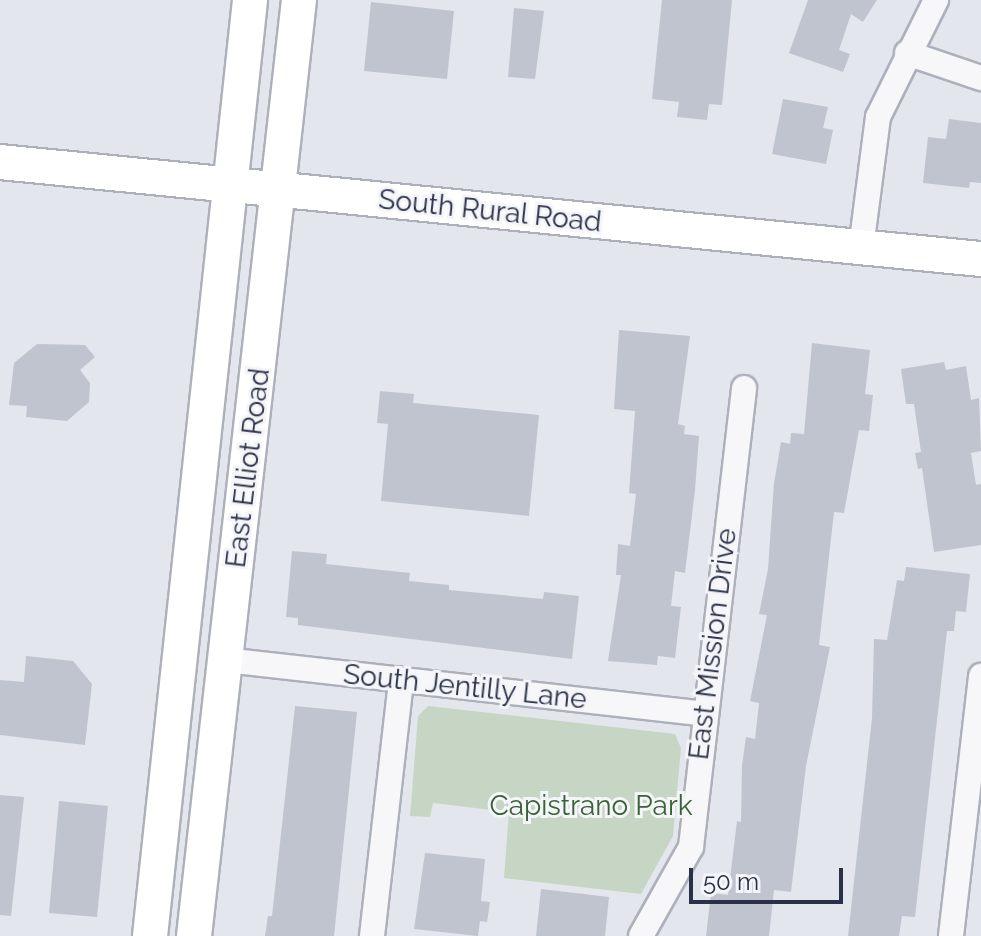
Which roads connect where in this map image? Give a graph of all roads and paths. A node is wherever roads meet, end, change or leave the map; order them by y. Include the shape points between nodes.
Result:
1 (250, 0) edge
2 (299, 0) edge
3 (936, 0) edge
4 (907, 53) junction
5 (981, 78) edge
6 (0, 162) edge
7 (230, 185) junction
8 (280, 190) junction
9 (861, 248) junction
10 (981, 259) edge
11 (744, 388) dead end
12 (225, 660) junction
13 (981, 676) edge
14 (401, 680) junction
15 (705, 714) junction
16 (150, 936) edge
17 (194, 936) edge
18 (372, 936) edge
19 (641, 936) edge
20 (951, 936) edge

1 - 7 main road, East Elliot Road
2 - 8 main road, East Elliot Road
3 - 4 street
4 - 5 street
4 - 9 street via 878,117
6 - 7 main road, South Rural Road
7 - 8 main road, South Rural Road
7 - 16 main road, East Elliot Road
8 - 9 main road, South Rural Road
8 - 12 main road, East Elliot Road
9 - 10 main road, South Rural Road
11 - 15 street, East Mission Drive
12 - 14 street, South Jentilly Lane
12 - 17 main road, East Elliot Road
13 - 20 street
14 - 15 street, South Jentilly Lane
14 - 18 street
15 - 19 street, East Mission Drive via 691,847

